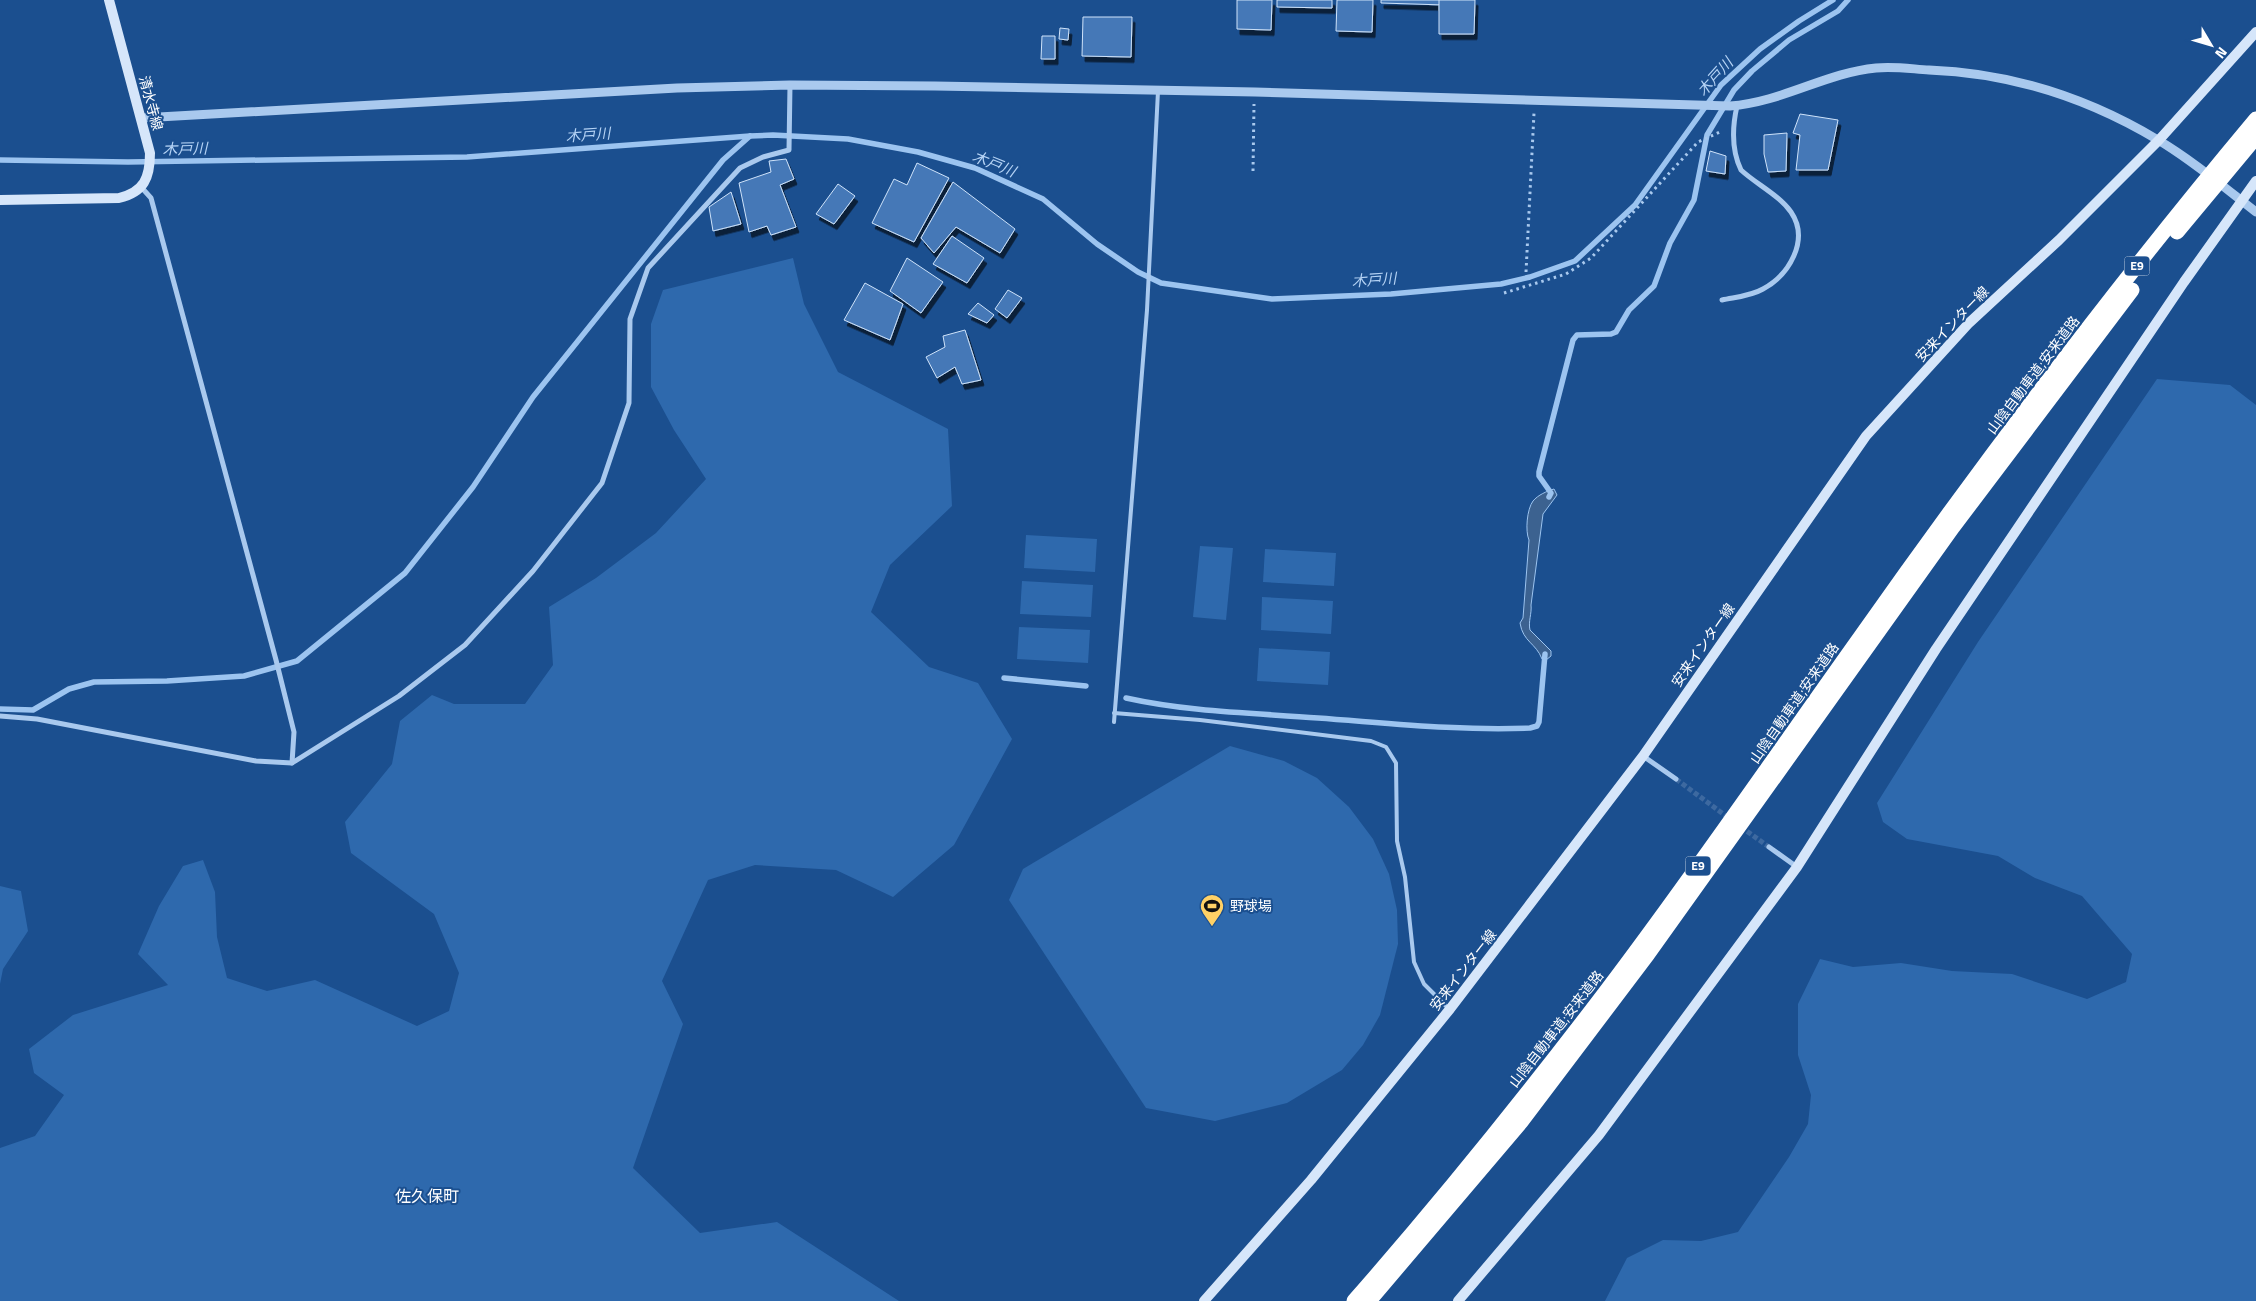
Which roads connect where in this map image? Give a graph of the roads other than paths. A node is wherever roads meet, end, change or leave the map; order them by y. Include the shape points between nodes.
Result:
1 (109, 0) edge
2 (2256, 32) edge
3 (790, 85) junction
4 (1158, 90) junction
5 (1734, 106) junction
6 (141, 118) junction
7 (2256, 119) edge
8 (2256, 137) edge
9 (2159, 140) junction
10 (2256, 181) edge
11 (142, 188) junction
12 (0, 200) edge
13 (2241, 201) junction
14 (2256, 212) edge
15 (1722, 300) dead end
16 (2026, 420) junction
17 (1114, 713) junction
18 (0, 716) edge
19 (1114, 722) dead end
20 (1643, 756) junction
21 (292, 762) junction
22 (1676, 779) tunnel mouth
23 (1769, 847) tunnel mouth
24 (1797, 868) junction
25 (1450, 1009) junction
26 (1204, 1301) edge
27 (1354, 1301) edge
28 (1369, 1301) edge
29 (1458, 1301) edge

1 - 6 main road, 清水寺線
2 - 9 main road, 安来インター線
3 - 4 street
3 - 6 street via 678,88
3 - 21 street via 790,150 751,161 732,174 648,268 630,319 629,403 602,483 533,570 466,645 399,696
4 - 5 street
4 - 17 lane via 1147,310
5 - 9 street via 1783,97 1818,81 1876,67 1948,70 1990,75 2068,96
5 - 15 street via 1732,127 1741,170 1792,213 1798,242 1789,266 1768,285
6 - 11 main road, 清水寺線 via 150,153 149,176
7 - 16 highway, 山陰自動車道;安来道路 / E9 via 2199,188
8 - 16 highway, 山陰自動車道;安来道路 / E9
9 - 13 street
9 - 20 main road, 安来インター線 via 2060,240 1969,323 1866,436
10 - 13 main road
11 - 12 main road via 128,196 102,200
11 - 21 street via 151,198 276,660 294,732
13 - 14 street
13 - 24 main road via 1936,649
16 - 27 highway, 山陰自動車道;安来道路 / E9 via 1925,547 1748,798 1546,1070
16 - 28 highway, 山陰自動車道;安来道路 / E9 via 1750,814 1637,969 1520,1122
17 - 19 lane
17 - 25 lane via 1370,741 1386,747 1396,763 1397,841 1405,877 1414,962 1424,984
18 - 21 street via 37,719 256,762
20 - 22 street
20 - 25 main road, 安来インター線
23 - 24 street
24 - 29 main road via 1598,1135
25 - 26 main road, 安来インター線 via 1311,1180

